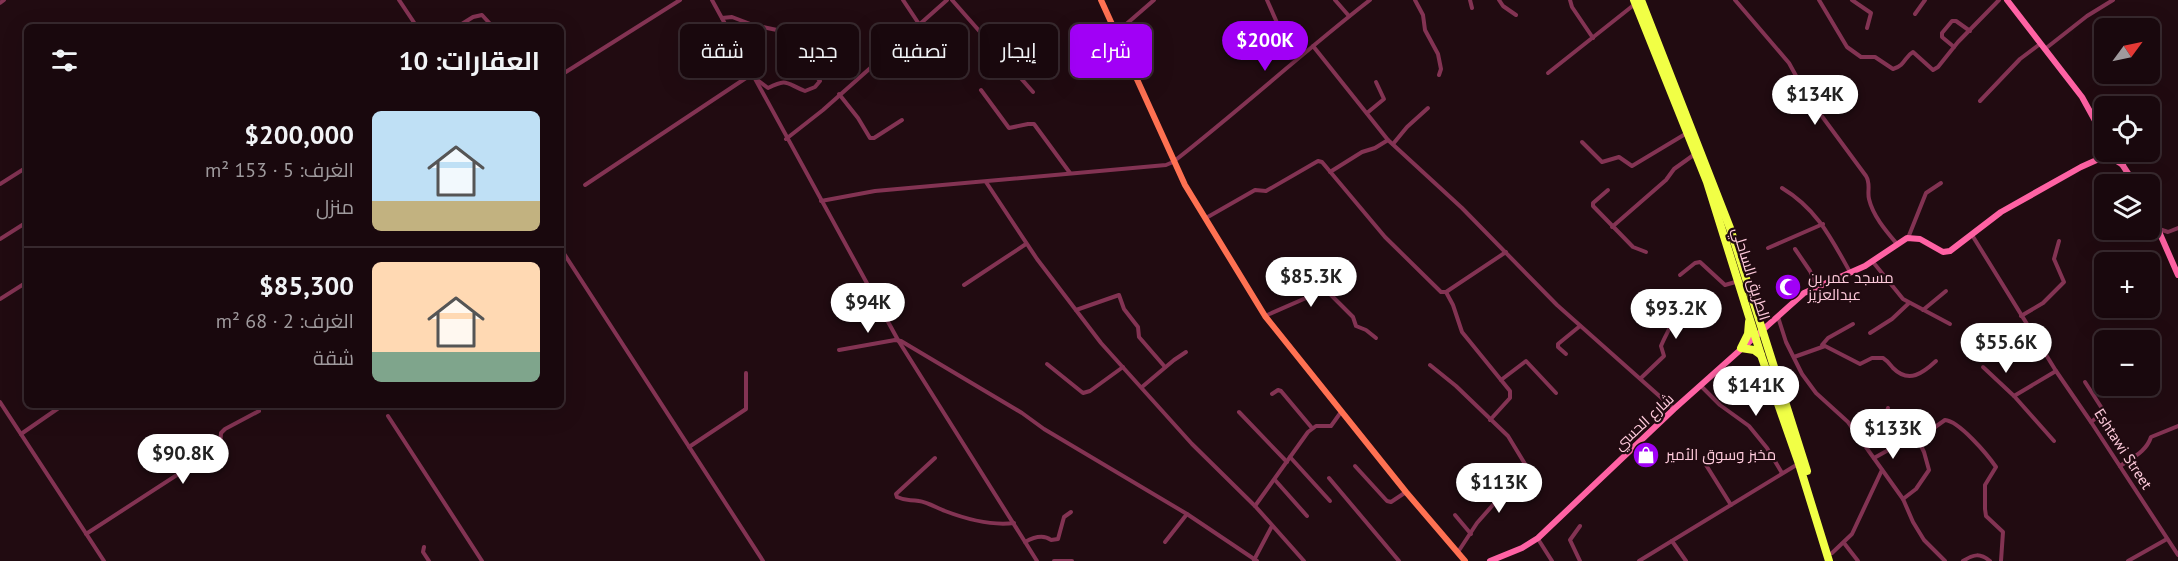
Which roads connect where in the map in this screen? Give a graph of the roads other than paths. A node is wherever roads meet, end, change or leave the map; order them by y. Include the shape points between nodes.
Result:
1 (4, 0) edge
2 (399, 0) edge
3 (680, 0) edge
4 (712, 0) edge
5 (903, 0) edge
6 (949, 0) edge
7 (1101, 0) edge
8 (1154, 0) edge
9 (1267, 0) edge
10 (1335, 0) edge
11 (1370, 0) edge
12 (1415, 0) edge
13 (1470, 0) edge
14 (1499, 0) edge
15 (1570, 0) edge
16 (1735, 0) edge
17 (1745, 0) edge
18 (1852, 0) edge
19 (1925, 0) edge
20 (1999, 0) edge
21 (2007, 0) edge
22 (2113, 0) edge
23 (1637, 1) edge
24 (1822, 1) edge
25 (0, 3) edge
26 (1740, 5) junction
27 (1472, 8) dead end
28 (1915, 14) dead end
29 (1516, 15) dead end
30 (1349, 16) junction
31 (722, 18) junction
32 (415, 24) edge
33 (462, 24) edge
34 (491, 24) edge
35 (725, 24) edge
36 (750, 24) edge
37 (919, 24) joint
38 (1112, 24) edge
39 (1126, 24) edge
40 (765, 28) edge
41 (1867, 28) dead end
42 (1970, 31) junction
43 (1593, 38) junction
44 (1313, 46) junction
45 (2043, 46) junction
46 (1954, 48) junction
47 (1305, 52) junction
48 (871, 66) edge
49 (564, 73) edge
50 (1548, 73) dead end
51 (1439, 75) dead end
52 (751, 78) edge
53 (755, 78) edge
54 (756, 78) edge
55 (1136, 78) edge
56 (1376, 82) dead end
57 (981, 90) dead end
58 (1033, 92) dead end
59 (839, 94) junction
60 (1980, 101) dead end
61 (1428, 108) dead end
62 (1367, 113) junction
63 (2094, 119) edge
64 (902, 120) dead end
65 (1688, 133) junction
66 (786, 139) junction
67 (1388, 140) junction
68 (1582, 142) dead end
69 (1393, 144) junction
70 (1696, 153) junction
71 (1173, 162) junction
72 (2094, 162) edge
73 (2118, 162) edge
74 (2121, 162) edge
75 (2123, 165) junction
76 (24, 169) edge
77 (1330, 172) junction
78 (1070, 173) junction
79 (2129, 174) edge
80 (986, 182) junction
81 (1941, 183) dead end
82 (0, 184) edge
83 (585, 185) dead end
84 (1782, 188) dead end
85 (1608, 190) dead end
86 (821, 201) junction
87 (1206, 218) junction
88 (24, 224) edge
89 (1822, 224) junction
90 (1612, 226) junction
91 (2178, 228) edge
92 (2160, 229) edge
93 (1972, 234) junction
94 (2160, 235) edge
95 (1907, 238) junction
96 (0, 239) edge
97 (2059, 241) dead end
98 (1026, 244) junction
99 (1897, 244) junction
100 (1768, 248) dead end
101 (1796, 249) dead end
102 (1506, 252) junction
103 (1646, 252) dead end
104 (564, 254) edge
105 (1873, 261) junction
106 (1851, 273) junction
107 (1680, 275) dead end
108 (2178, 275) edge
109 (1347, 280) dead end
110 (1739, 281) junction
111 (24, 284) edge
112 (964, 285) dead end
113 (1817, 286) junction
114 (1325, 289) junction
115 (1946, 291) dead end
116 (1446, 292) junction
117 (1666, 292) dead end
118 (0, 299) edge
119 (1909, 303) junction
120 (1076, 310) junction
121 (1923, 310) junction
122 (1265, 316) junction
123 (1778, 316) junction
124 (2021, 316) junction
125 (1749, 318) junction
126 (1852, 324) dead end
127 (1950, 324) dead end
128 (1580, 326) junction
129 (1763, 329) junction
130 (1870, 333) dead end
131 (1756, 336) junction
132 (1376, 338) dead end
133 (898, 340) junction
134 (1822, 346) junction
135 (1741, 348) junction
136 (839, 350) dead end
137 (1186, 352) dead end
138 (1566, 354) dead end
139 (1761, 355) junction
140 (1794, 357) junction
141 (1936, 361) dead end
142 (1047, 364) dead end
143 (1430, 365) dead end
144 (1123, 367) junction
145 (1165, 367) junction
146 (1983, 367) dead end
147 (2056, 371) junction
148 (746, 373) dead end
149 (1641, 378) junction
150 (1501, 380) junction
151 (2085, 382) dead end
152 (1701, 386) junction
153 (1142, 387) junction
154 (1556, 393) dead end
155 (1272, 394) dead end
156 (2014, 396) junction
157 (0, 402) edge
158 (59, 408) edge
159 (1888, 408) dead end
160 (1674, 409) junction
161 (259, 411) dead end
162 (1342, 411) junction
163 (1239, 412) dead end
164 (388, 416) dead end
165 (1490, 420) junction
166 (2091, 422) junction
167 (2178, 426) edge
168 (1312, 428) junction
169 (21, 434) junction
170 (1862, 440) junction
171 (2054, 441) dead end
172 (1901, 443) dead end
173 (689, 447) junction
174 (1290, 457) junction
175 (935, 458) dead end
176 (1874, 458) junction
177 (1287, 462) junction
178 (1799, 464) junction
179 (1707, 465) dead end
180 (1356, 466) dead end
181 (2120, 466) junction
182 (1881, 470) junction
183 (1782, 473) junction
184 (1329, 478) dead end
185 (1275, 480) junction
186 (1406, 492) junction
187 (1903, 499) junction
188 (1330, 501) dead end
189 (1731, 505) junction
190 (1255, 506) junction
191 (1071, 512) dead end
192 (1187, 514) junction
193 (1455, 514) dead end
194 (1307, 516) dead end
195 (1014, 523) junction
196 (1272, 526) junction
197 (1580, 526) dead end
198 (86, 534) junction
199 (1471, 534) junction
200 (1538, 538) junction
201 (2167, 539) junction
202 (1672, 541) junction
203 (1025, 542) junction
204 (1165, 542) dead end
205 (1844, 543) junction
206 (424, 547) dead end
207 (1458, 552) junction
208 (2178, 555) edge
209 (1832, 558) edge
210 (1255, 560) edge
211 (104, 561) edge
212 (429, 561) edge
213 (482, 561) edge
214 (763, 561) edge
215 (1037, 561) edge
216 (1054, 561) edge
217 (1072, 561) edge
218 (1304, 561) edge
219 (1399, 561) edge
220 (1465, 561) edge
221 (1490, 561) edge
222 (1552, 561) edge
223 (1580, 561) edge
224 (1639, 561) edge
225 (1686, 561) edge
226 (1858, 561) edge
227 (1945, 561) edge
228 (1963, 561) edge
229 (1990, 561) edge
230 (2001, 561) edge
231 (2128, 561) edge

1 - 25 street
2 - 32 street
3 - 49 street
4 - 31 street
5 - 37 street
6 - 37 street
6 - 58 street
7 - 38 main road
8 - 39 street
9 - 47 street via 1278,25
10 - 30 street
11 - 30 street
12 - 51 street via 1438,54
13 - 27 street
14 - 29 street
15 - 43 street
16 - 26 street
17 - 26 street
18 - 41 street via 1871,14
19 - 28 street
20 - 42 street
21 - 45 street
22 - 45 street
23 - 43 street
23 - 65 highway, الطريق الساحلي
23 - 129 highway, الطريق الساحلي via 1722,204
24 - 46 street via 1847,46 1861,57 1875,57 1893,69 1905,63 1913,52 1934,70
26 - 99 street via 1789,63 1807,96 1866,176 1870,202
30 - 44 street
31 - 35 street
31 - 36 street via 732,17
33 - 34 street via 482,15
40 - 54 street via 777,30 820,81 805,91 786,82 768,88
42 - 46 street
42 - 46 street via 1952,21 1942,37
43 - 50 street
44 - 47 street
44 - 62 street
45 - 60 street via 2020,59
45 - 63 street
47 - 71 street
48 - 59 street
52 - 83 street
53 - 66 street
55 - 71 main road
56 - 62 street via 1384,99
57 - 78 street via 1010,128 1034,124
59 - 64 street via 870,138
59 - 66 street
61 - 69 street
62 - 67 street
65 - 68 street via 1632,166 1619,157 1602,162
65 - 70 highway, الطريق الساحلي
66 - 86 street
67 - 69 street
67 - 77 street
69 - 102 street
70 - 90 street
70 - 110 highway, الطريق الساحلي
71 - 78 street
71 - 87 main road
72 - 93 street via 2024,198
73 - 75 street
74 - 75 street
75 - 79 street
76 - 82 street
77 - 87 street via 1316,161 1266,191 1255,190
77 - 116 street via 1394,247 1438,290
78 - 80 street
80 - 86 street via 875,191
80 - 98 street
81 - 95 street via 1926,193
84 - 89 street
85 - 90 street via 1593,206
86 - 133 street
87 - 122 main road
88 - 96 street
89 - 100 street
89 - 106 street
90 - 103 street via 1633,247
91 - 92 street via 2168,232
93 - 95 street via 1943,252 1920,239
93 - 124 street, Eshtawi Street
94 - 108 street
95 - 99 street, شارع الحسي
97 - 124 street via 2054,259 2064,282 2043,303
98 - 112 street
98 - 120 street
99 - 105 street, شارع الحسي
101 - 113 street
102 - 116 street
102 - 128 street
104 - 173 street
105 - 106 street, شارع الحسي
105 - 119 street
106 - 113 street, شارع الحسي
107 - 110 street via 1697,262 1725,285
109 - 114 street
110 - 125 highway, الطريق الساحلي
111 - 118 street
113 - 123 street, شارع الحسي
114 - 122 street
114 - 132 street via 1353,317 1358,328
115 - 121 street
116 - 150 street via 1462,332
117 - 149 street via 1672,301 1674,321 1661,346 1664,356
119 - 121 street
119 - 130 street
120 - 144 street
120 - 145 street via 1119,295 1138,327 1139,337
121 - 127 street
122 - 162 main road
123 - 129 street, شارع الحسي
123 - 140 street
124 - 147 street, Eshtawi Street
125 - 131 highway, الطريق الساحلي
125 - 135 highway
126 - 134 street
128 - 138 street via 1558,344
128 - 149 street
129 - 131 street, شارع الحسي
129 - 209 highway, الطريق الساحلي
131 - 135 street, شارع الحسي
131 - 139 highway, الطريق الساحلي
133 - 136 street
133 - 192 street
133 - 195 street
134 - 140 street
134 - 141 street via 1860,364 1883,358 1900,373 1915,376
135 - 139 highway
135 - 152 street, شارع الحسي
137 - 145 street
139 - 178 highway, الطريق الساحلي
140 - 170 street via 1816,393 1838,411
142 - 144 street via 1083,393
143 - 165 street
144 - 153 street
145 - 153 street
146 - 156 street
147 - 156 street
147 - 166 street, Eshtawi Street
148 - 173 street via 746,409
149 - 160 street
150 - 154 street via 1526,361
150 - 165 street via 1510,391 1510,398
151 - 166 street via 2103,410
152 - 160 street, شارع الحسي
152 - 183 street via 1749,426
153 - 190 street
155 - 168 street via 1281,391
156 - 171 street
157 - 169 street
158 - 169 street
159 - 170 street via 1884,420
160 - 200 street, شارع الحسي
161 - 198 street via 225,429 220,447
162 - 168 street via 1331,426
162 - 186 main road
163 - 177 street
164 - 213 street
165 - 199 street via 1519,450 1526,466
166 - 181 street, Eshtawi Street
167 - 181 street via 2151,436 2144,450
168 - 174 street
169 - 198 street
170 - 176 street
172 - 176 street
173 - 214 street
174 - 177 street
174 - 188 street
175 - 195 street via 897,497 999,525
176 - 182 street
177 - 185 street
178 - 183 street
178 - 209 highway, الطريق الساحلي
179 - 189 street
180 - 186 street via 1387,501
181 - 201 street, Eshtawi Street
182 - 187 street
182 - 205 street via 1852,534
183 - 189 street
184 - 219 street
185 - 190 street
185 - 194 street
186 - 207 main road
187 - 227 street via 1924,540
187 - 230 street via 1916,489 1929,470 1918,442 1921,436 1945,420 1954,423 1996,466 1985,485 1984,498 1986,516 2003,532
189 - 202 street
190 - 196 street
191 - 203 street via 1065,517 1058,538 1034,537
192 - 204 street
192 - 210 street
193 - 199 street
195 - 203 street
196 - 210 street
196 - 218 street
197 - 223 street via 1570,540
198 - 211 street
199 - 207 street
200 - 221 street, شارع الحسي
200 - 222 street
201 - 208 street, Eshtawi Street
201 - 231 street
202 - 224 street
202 - 225 street
203 - 215 street
205 - 209 street
205 - 226 street
206 - 212 street
207 - 220 main road
216 - 217 street
228 - 229 street via 1975,554

